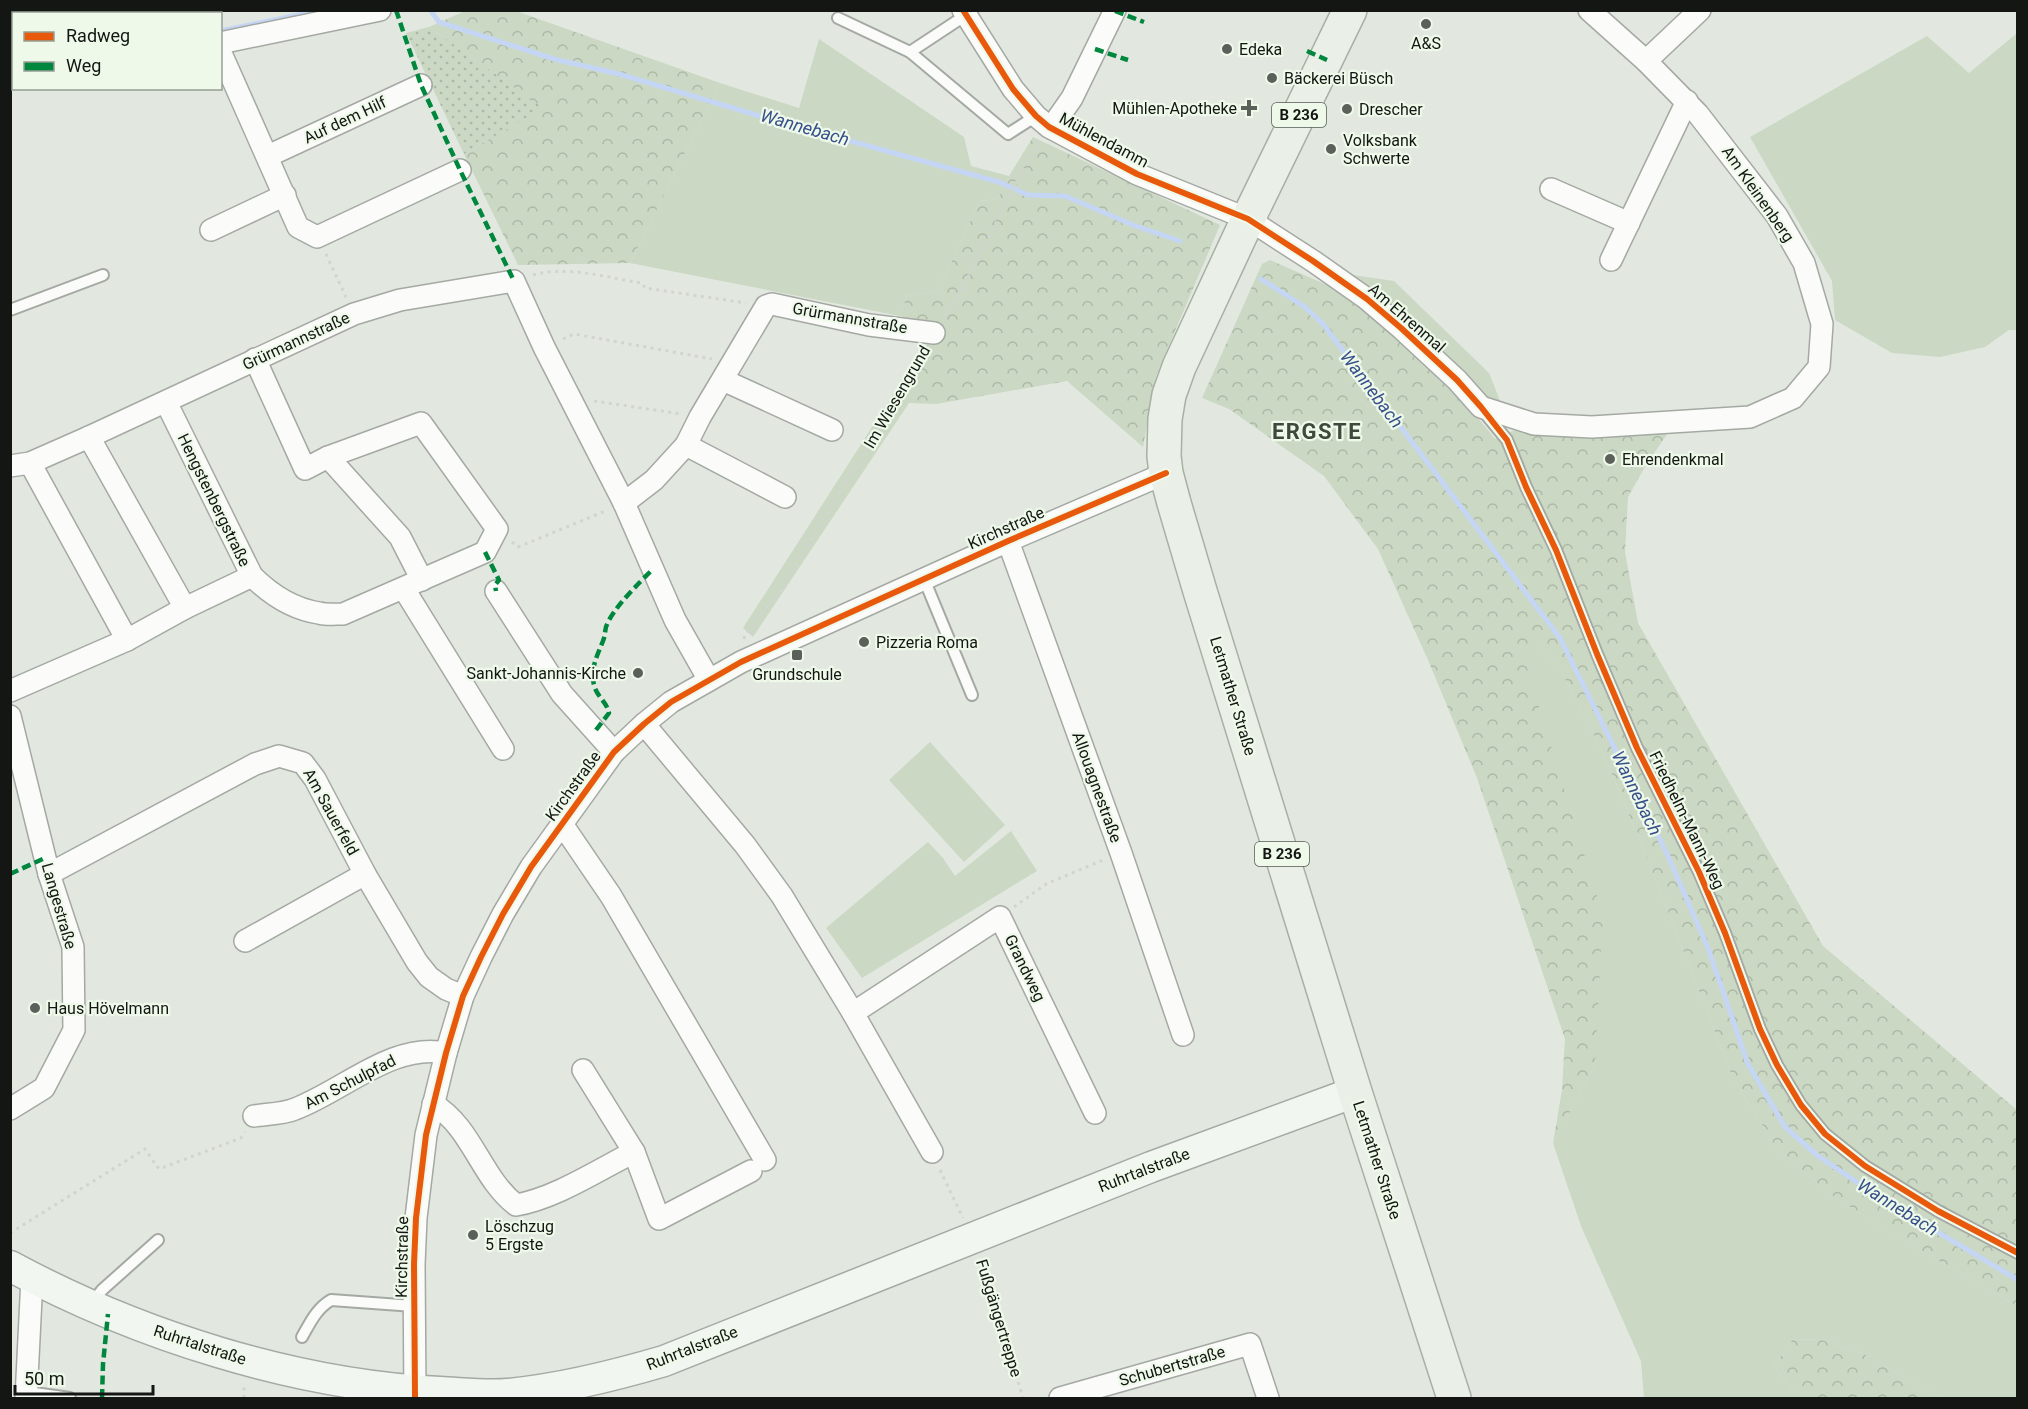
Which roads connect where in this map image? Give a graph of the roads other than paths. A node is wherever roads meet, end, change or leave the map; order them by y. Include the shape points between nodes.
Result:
1 (1115, 10) edge
2 (1350, 10) edge
3 (1589, 10) edge
4 (1700, 10) edge
5 (368, 12) edge
6 (964, 13) edge
7 (838, 18) dead end
8 (222, 43) edge
9 (910, 52) junction
10 (222, 55) edge
11 (1646, 61) junction
12 (421, 85) dead end
13 (1687, 101) junction
14 (1045, 124) junction
15 (268, 156) junction
16 (460, 170) dead end
17 (1551, 189) dead end
18 (285, 195) junction
19 (1248, 219) junction
20 (1629, 223) junction
21 (211, 230) dead end
22 (1611, 260) dead end
23 (103, 275) dead end
24 (10, 310) edge
25 (934, 333) road end
26 (255, 359) junction
27 (1819, 367) joint
28 (727, 372) junction
29 (166, 402) junction
30 (1481, 407) junction
31 (832, 430) dead end
32 (89, 437) junction
33 (686, 445) junction
34 (328, 457) junction
35 (20, 464) edge
36 (1166, 473) junction
37 (785, 498) dead end
38 (624, 503) junction
39 (1008, 541) junction
40 (252, 576) junction
41 (924, 579) junction
42 (413, 585) junction
43 (496, 591) dead end
44 (185, 608) junction
45 (127, 640) junction
46 (709, 680) junction
47 (10, 691) edge
48 (972, 695) dead end
49 (10, 716) edge
50 (644, 724) junction
51 (503, 749) dead end
52 (614, 752) junction
53 (562, 824) junction
54 (49, 874) junction
55 (365, 874) junction
56 (245, 941) dead end
57 (463, 996) junction
58 (853, 1013) junction
59 (1183, 1035) dead end
60 (446, 1053) junction
61 (583, 1070) dead end
62 (1354, 1092) junction
63 (433, 1104) junction
64 (10, 1109) edge
65 (1095, 1113) dead end
66 (254, 1116) road end
67 (634, 1152) junction
68 (932, 1152) road end
69 (158, 1240) dead end
70 (2018, 1253) edge
71 (21, 1272) edge
72 (90, 1305) junction
73 (414, 1306) junction
74 (302, 1337) dead end
75 (27, 1395) edge
76 (415, 1395) edge
77 (70, 1398) edge
78 (1063, 1398) edge
79 (1268, 1398) edge
80 (1454, 1398) edge

1 - 14 street, Mühlendamm via 1072,98
2 - 19 main road, Letmather Straße / B 236
3 - 11 street, Am Kleinenberg
4 - 11 street
5 - 8 street
6 - 9 lane
6 - 14 street, Mühlendamm via 1013,89
7 - 9 lane
9 - 14 lane via 1008,134
10 - 15 street
11 - 13 street, Am Kleinenberg
12 - 15 street, Auf dem Hilf
13 - 20 street
13 - 27 street, Am Kleinenberg via 1777,216 1804,263 1822,324
14 - 19 street, Mühlendamm via 1137,174
15 - 18 street
16 - 18 street via 308,232
17 - 20 street
18 - 21 street
19 - 30 street, Am Ehrenmal via 1367,299
19 - 36 main road, Letmather Straße / B 236 via 1169,395 1164,437
20 - 22 street
23 - 24 lane
25 - 28 street, Grürmannstraße via 869,325 772,304 766,306
26 - 29 street, Grürmannstraße
26 - 34 street via 305,469
26 - 38 street, Grürmannstraße via 354,314 400,300 514,281
27 - 30 street, Am Ehrenmal via 1793,398 1750,417 1592,428 1534,424
28 - 31 street
28 - 33 street
29 - 32 street, Grürmannstraße
29 - 40 street, Hengstenbergstraße
30 - 70 lane, Friedhelm-Mann-Weg via 1507,440 1637,748 1699,872 1760,1029 1801,1106 1825,1134 1865,1166 1938,1211
32 - 35 street, Grürmannstraße
32 - 44 street
33 - 37 street
33 - 38 street via 654,480
34 - 42 street via 400,537
34 - 42 street, Hengstenbergstraße via 421,423 498,529 484,552
35 - 45 street, Grürmannstraße
36 - 39 street, Kirchstraße
36 - 62 main road, Letmather Straße / B 236
38 - 46 street via 675,620
39 - 41 street, Kirchstraße
39 - 59 street, Allouagnestraße
40 - 42 street, Hengstenbergstraße via 269,593 318,613 343,614
40 - 44 street
41 - 46 street, Kirchstraße
41 - 48 lane
42 - 51 street
43 - 52 street, Kirchstraße via 562,694
44 - 45 street
45 - 47 street
46 - 50 street, Kirchstraße via 671,702
49 - 54 street, Langestraße
50 - 52 street, Kirchstraße
50 - 58 street via 745,845 782,896
52 - 53 street, Kirchstraße
53 - 57 street, Kirchstraße via 503,914
53 - 67 street, Kirchstraße via 611,896 758,1165 659,1219
54 - 55 street, Am Sauerfeld via 255,764 279,756 303,763 315,779
54 - 64 street, Langestraße via 73,947 74,1030 44,1088
55 - 56 street
55 - 57 street, Am Sauerfeld via 429,977
57 - 60 street, Kirchstraße
58 - 65 street, Grandweg via 1000,917
58 - 68 street
60 - 63 street, Kirchstraße
60 - 66 street, Am Schulpfad via 417,1051 401,1056 294,1110
61 - 67 street, Kirchstraße
62 - 76 main road, Ruhrtalstraße via 1151,1167 664,1361 595,1381 507,1394
62 - 80 main road, Letmather Straße / B 236
63 - 67 street via 457,1124 504,1195 516,1205 554,1193
63 - 73 street, Kirchstraße via 418,1196
69 - 72 lane
71 - 72 main road, Ruhrtalstraße
71 - 75 street
72 - 76 main road, Ruhrtalstraße via 125,1321 245,1360
73 - 74 lane via 331,1300 322,1305
73 - 76 street, Kirchstraße
75 - 77 lane
78 - 79 street, Schubertstraße via 1250,1344

